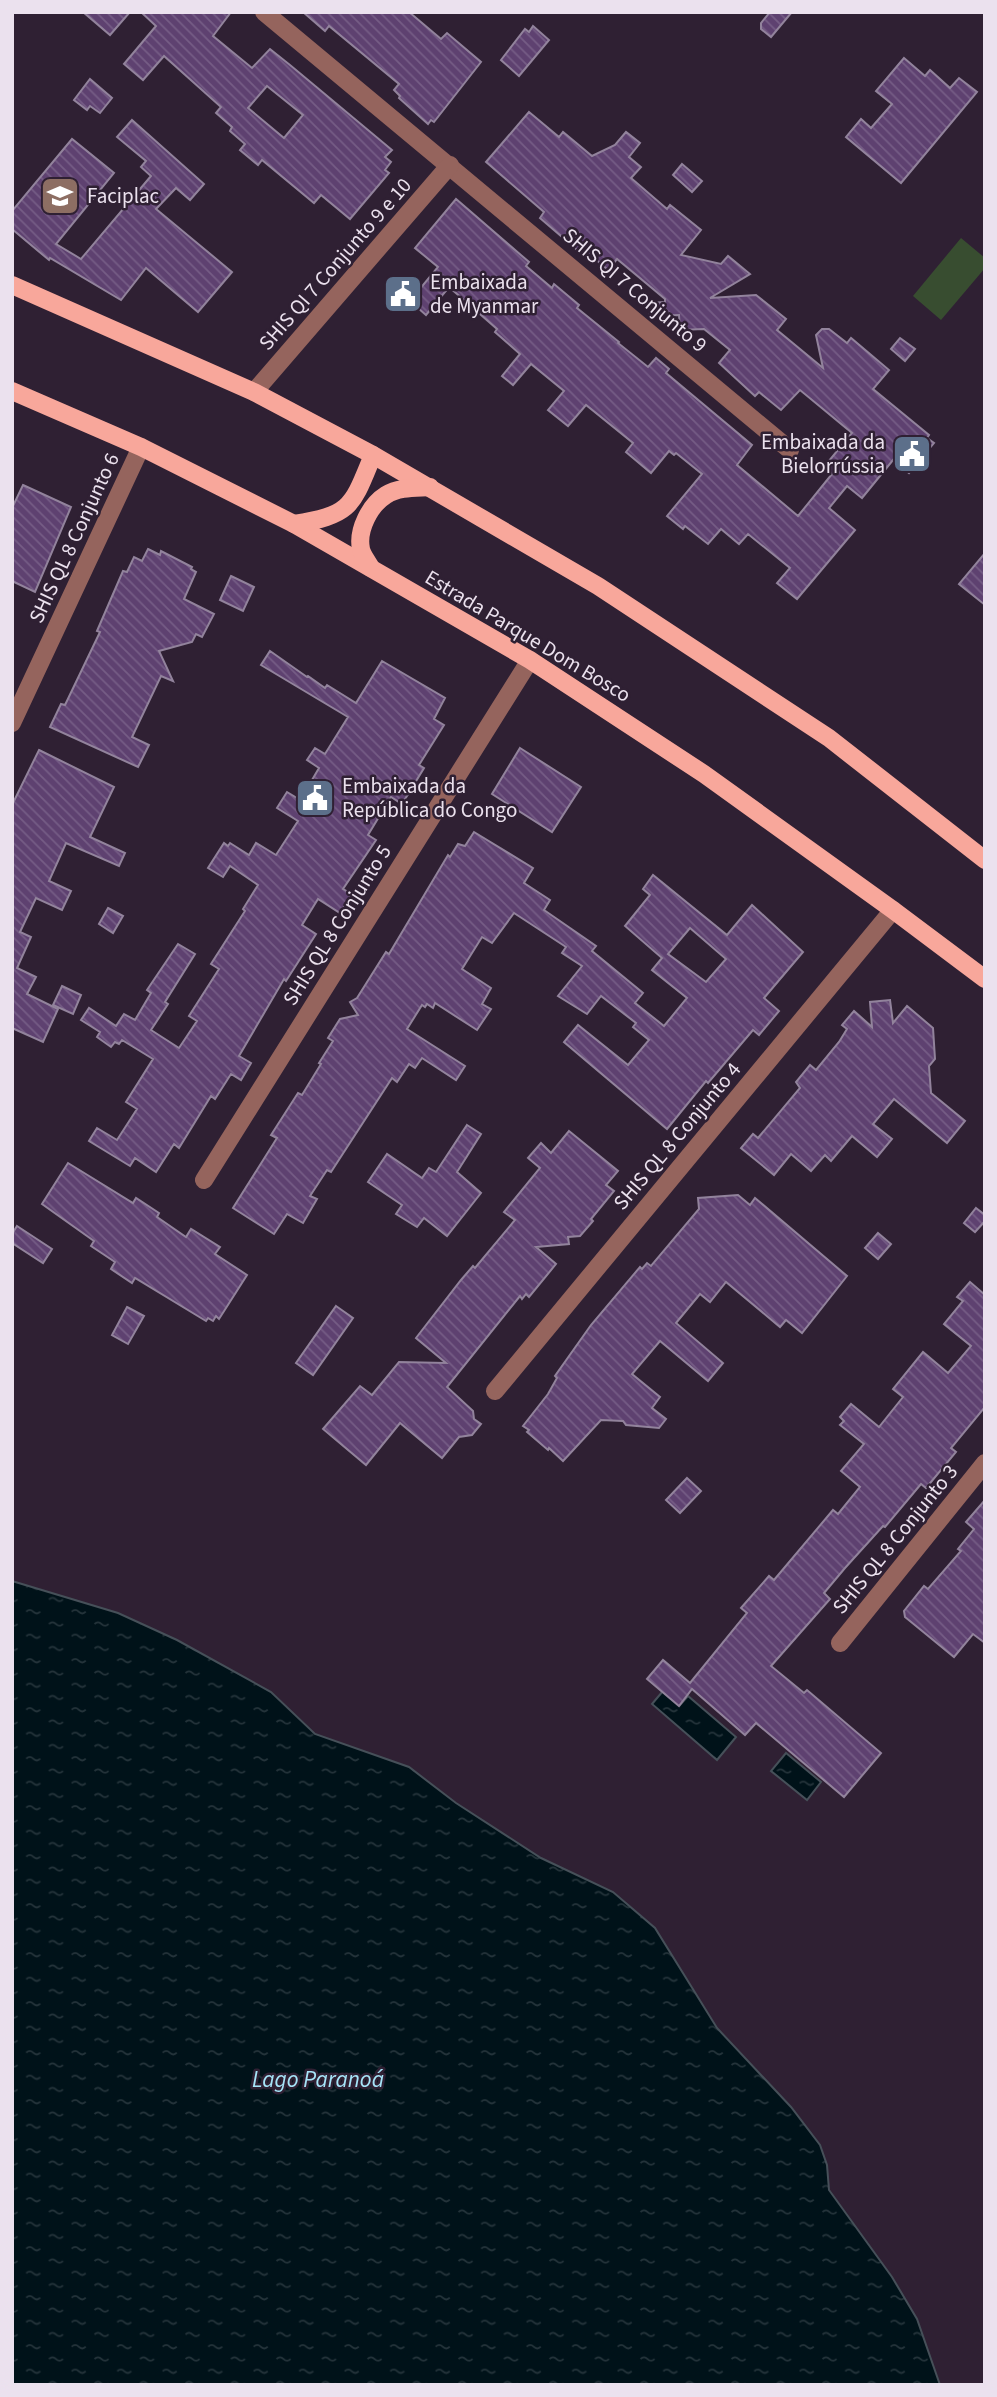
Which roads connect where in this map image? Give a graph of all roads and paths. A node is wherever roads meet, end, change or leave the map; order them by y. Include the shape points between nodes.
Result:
1 (264, 12) edge
2 (450, 165) junction
3 (17, 290) edge
4 (12, 391) edge
5 (254, 392) junction
6 (141, 447) junction
7 (790, 450) dead end
8 (373, 455) junction
9 (430, 487) junction
10 (294, 524) junction
11 (372, 569) junction
12 (530, 660) junction
13 (12, 723) edge
14 (985, 860) edge
15 (894, 910) junction
16 (977, 967) edge
17 (985, 979) edge
18 (204, 1180) dead end
19 (495, 1391) dead end
20 (985, 1464) edge
21 (840, 1643) dead end

1 - 2 street, SHIS QI 7 Conjunto 9
2 - 5 street, SHIS QI 7 Conjunto 9 e 10
2 - 7 street, SHIS QI 7 Conjunto 9
3 - 5 main road
4 - 6 main road, Estrada Parque Dom Bosco
5 - 8 main road
6 - 10 main road, Estrada Parque Dom Bosco
6 - 13 street, SHIS QL 8 Conjunto 6
8 - 9 main road
8 - 10 main road via 352,502 324,519
9 - 11 main road via 401,489 374,506 361,534 361,550
9 - 14 main road via 598,586 829,738
10 - 11 main road, Estrada Parque Dom Bosco
11 - 12 main road, Estrada Parque Dom Bosco
12 - 15 main road, Estrada Parque Dom Bosco via 704,774
12 - 18 street, SHIS QL 8 Conjunto 5
15 - 16 main road, Estrada Parque Dom Bosco
15 - 19 street, SHIS QL 8 Conjunto 4
16 - 17 main road, Estrada Parque Dom Bosco
20 - 21 street, SHIS QL 8 Conjunto 3

